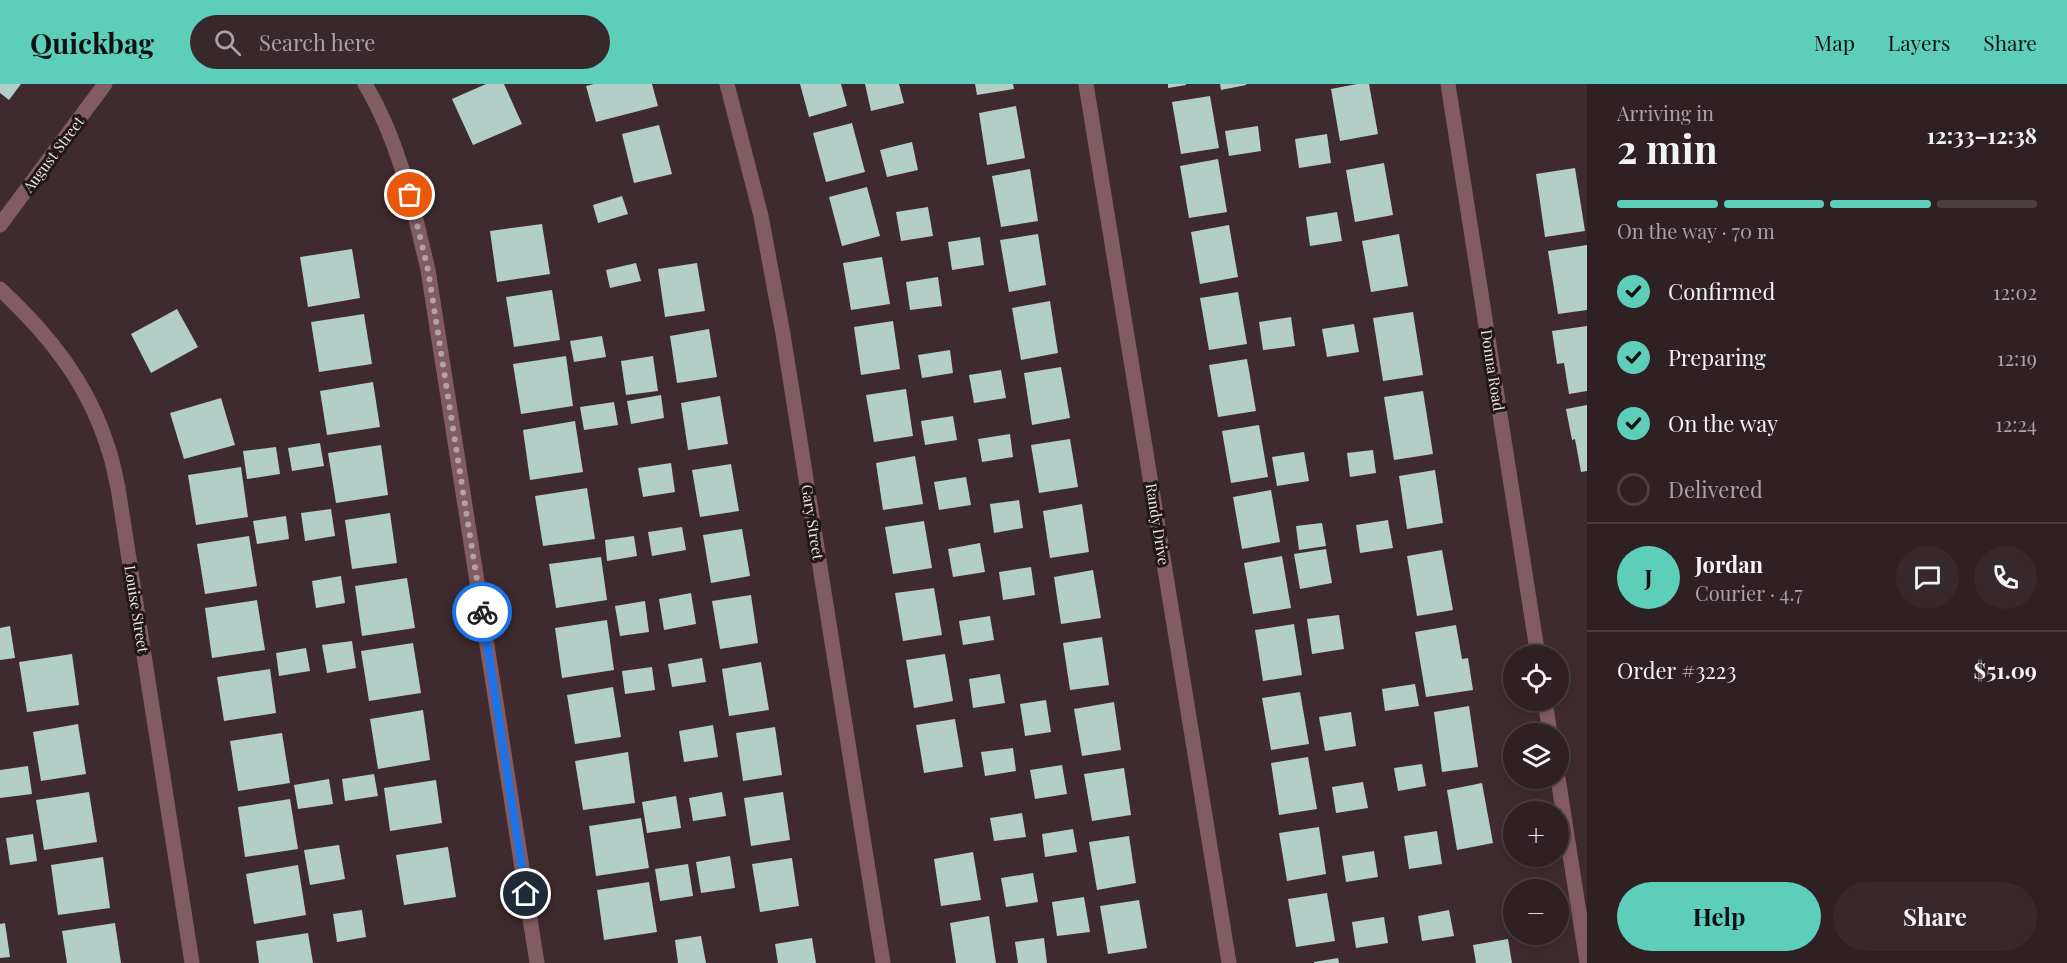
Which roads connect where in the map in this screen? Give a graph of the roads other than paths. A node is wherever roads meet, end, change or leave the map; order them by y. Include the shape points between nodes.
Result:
1 (105, 84) edge
2 (365, 84) edge
3 (727, 84) edge
4 (1086, 84) edge
5 (1448, 84) edge
6 (0, 225) edge
7 (0, 289) edge
8 (1536, 645) edge
9 (1560, 789) edge
10 (192, 963) edge
11 (537, 963) edge
12 (883, 963) edge
13 (1229, 963) edge
14 (1587, 963) edge

1 - 6 street, August Street
2 - 11 street via 396,149 428,270
3 - 12 street, Gary Street via 761,216 783,334
4 - 13 street, Randy Drive
5 - 8 street, Donna Road
7 - 10 street, Louise Street via 58,349 85,392 109,448
9 - 14 street

